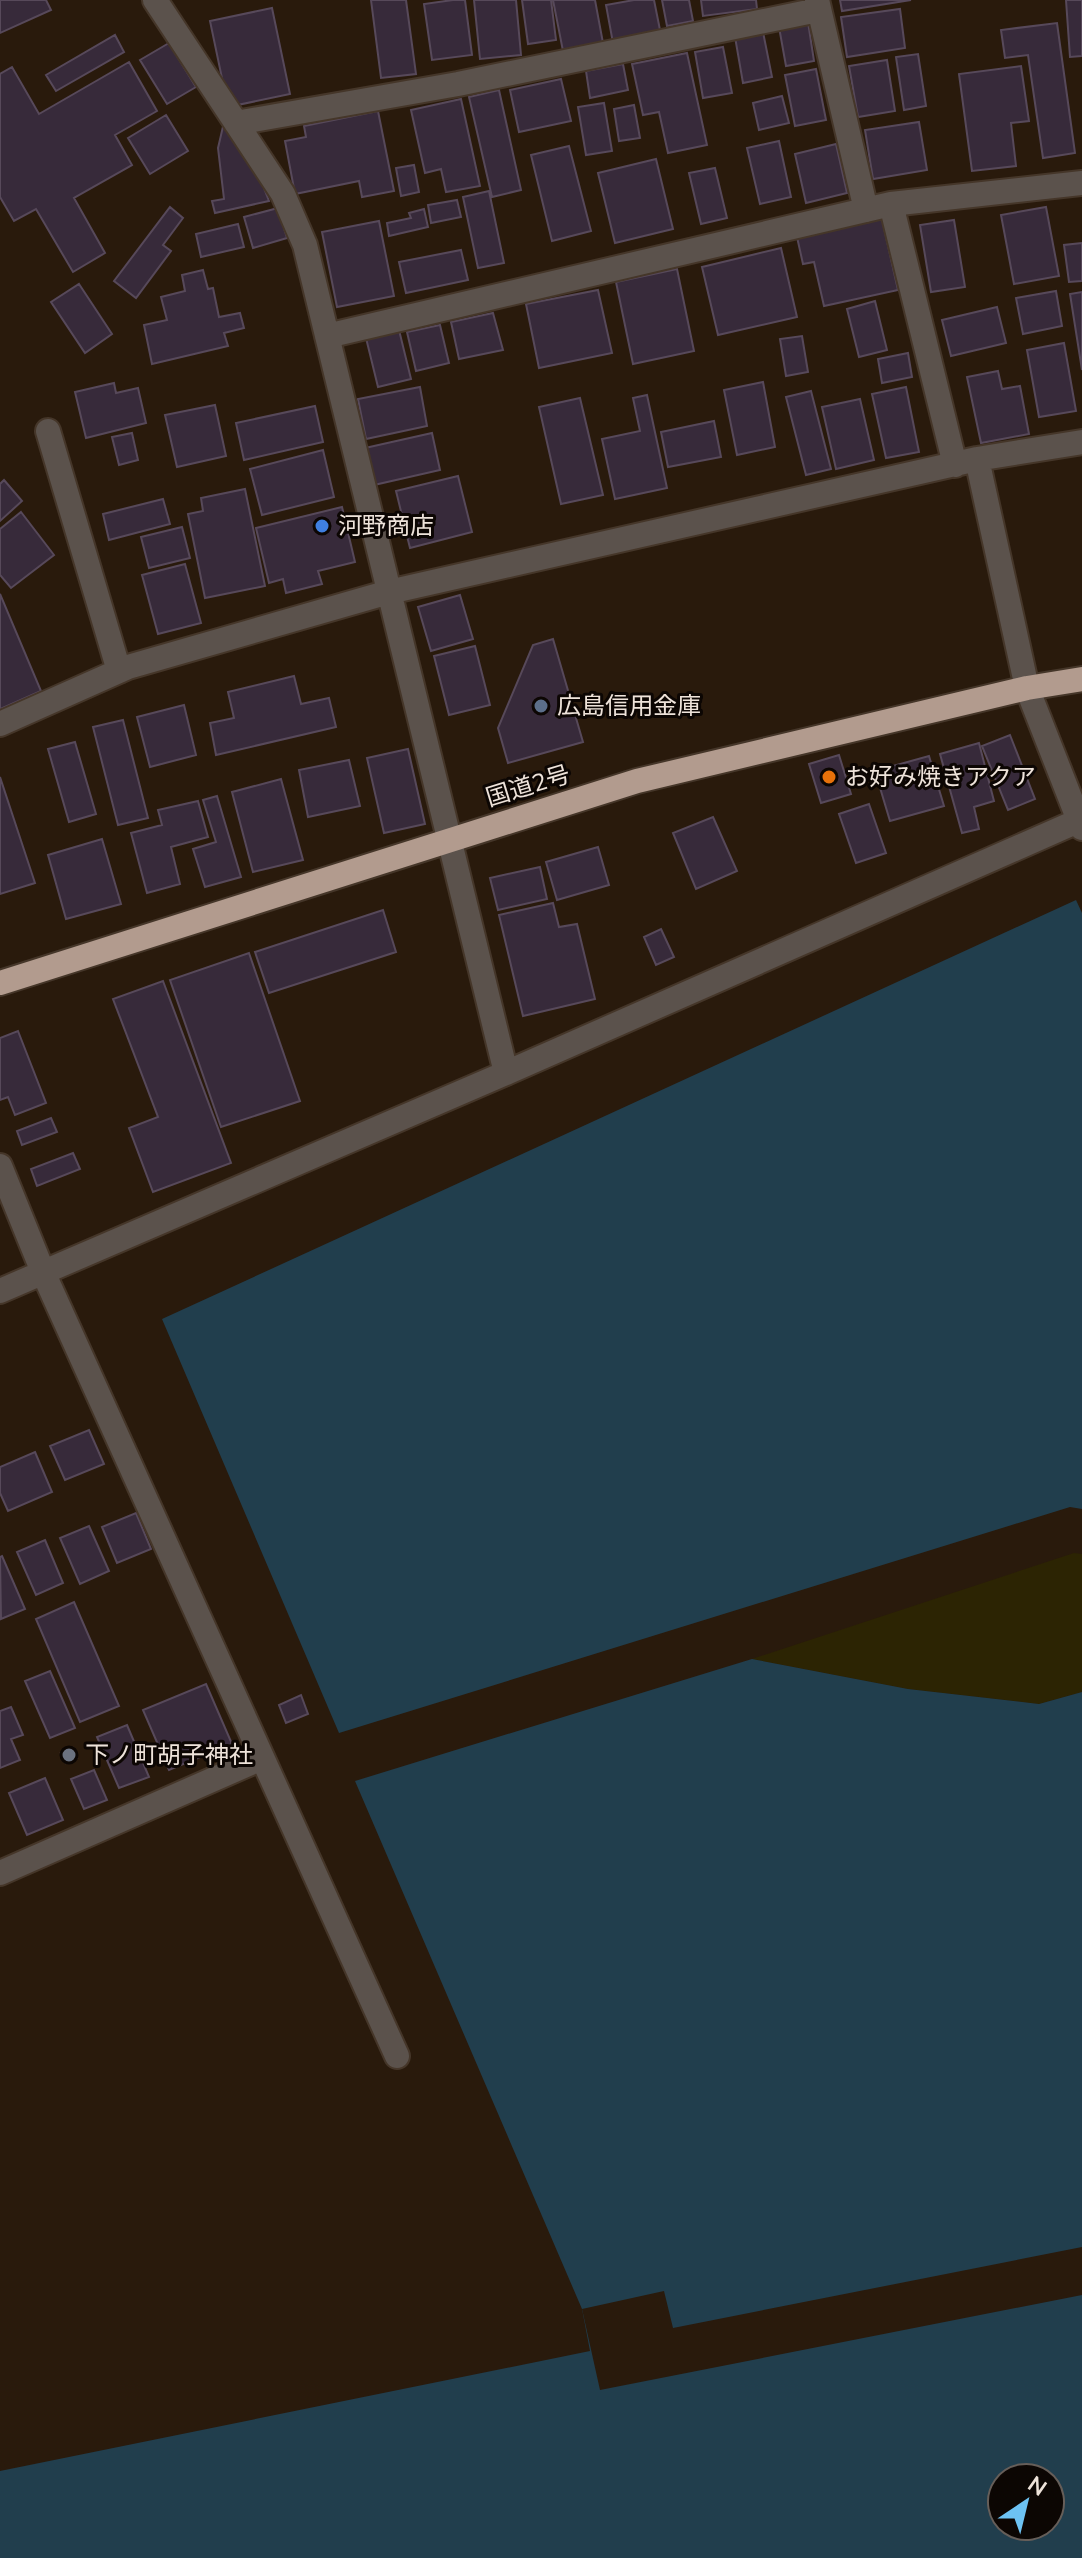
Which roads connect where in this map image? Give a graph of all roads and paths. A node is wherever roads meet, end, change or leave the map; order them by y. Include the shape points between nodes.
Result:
1 (155, 0) edge
2 (818, 5) edge
3 (236, 123) junction
4 (1082, 183) edge
5 (891, 204) junction
6 (866, 210) junction
7 (327, 336) junction
8 (48, 431) dead end
9 (1082, 442) edge
10 (966, 462) junction
11 (389, 592) junction
12 (119, 671) junction
13 (1082, 679) edge
14 (1027, 688) junction
15 (0, 724) edge
16 (1080, 824) edge
17 (449, 839) junction
18 (0, 983) edge
19 (506, 1073) junction
20 (0, 1166) edge
21 (43, 1272) junction
22 (0, 1291) edge
23 (262, 1758) junction
24 (0, 1873) edge
25 (397, 2056) dead end

1 - 3 street
2 - 3 street via 458,84
2 - 6 street
3 - 7 street via 283,194 305,245
4 - 5 street
5 - 6 street
5 - 10 street
6 - 7 street
7 - 11 street
8 - 12 street
9 - 10 street
10 - 11 street
10 - 14 street
11 - 12 street
11 - 17 street
12 - 15 street
13 - 14 highway, 国道2号
14 - 16 street
14 - 17 highway, 国道2号 via 637,781
16 - 19 street
17 - 18 highway, 国道2号
17 - 19 street
19 - 21 street
20 - 21 street
21 - 22 street
21 - 23 street
23 - 24 street
23 - 25 street

